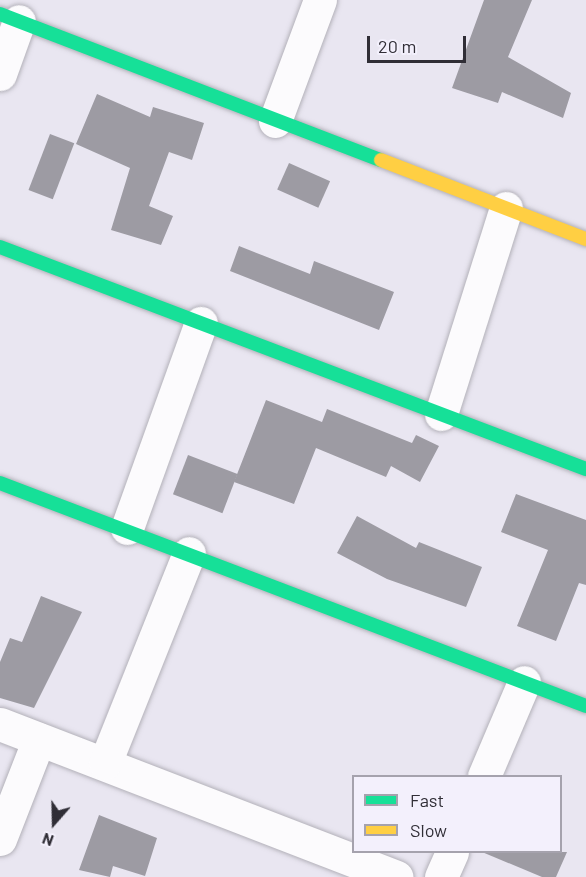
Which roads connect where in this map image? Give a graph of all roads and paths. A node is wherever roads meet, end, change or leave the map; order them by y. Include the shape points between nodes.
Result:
1 (320, 0) edge
2 (9, 18) edge
3 (0, 74) edge
4 (275, 121) junction
5 (506, 208) junction
6 (586, 239) edge
7 (0, 246) edge
8 (201, 322) junction
9 (441, 414) junction
10 (586, 469) edge
11 (0, 483) edge
12 (126, 528) junction
13 (189, 553) junction
14 (524, 682) junction
15 (586, 706) edge
16 (0, 724) edge
17 (39, 739) junction
18 (105, 763) junction
19 (485, 775) edge
20 (0, 839) edge
21 (452, 853) edge
22 (396, 877) edge
23 (441, 877) edge

1 - 4 street
2 - 3 street
2 - 4 street
4 - 5 street
5 - 6 street
5 - 9 street
7 - 8 street
8 - 9 street
8 - 12 street
9 - 10 street
11 - 12 street
12 - 13 street
13 - 14 street
13 - 18 street
14 - 15 street
14 - 19 street
16 - 17 street
17 - 18 street
17 - 20 street
18 - 22 street
21 - 23 street

